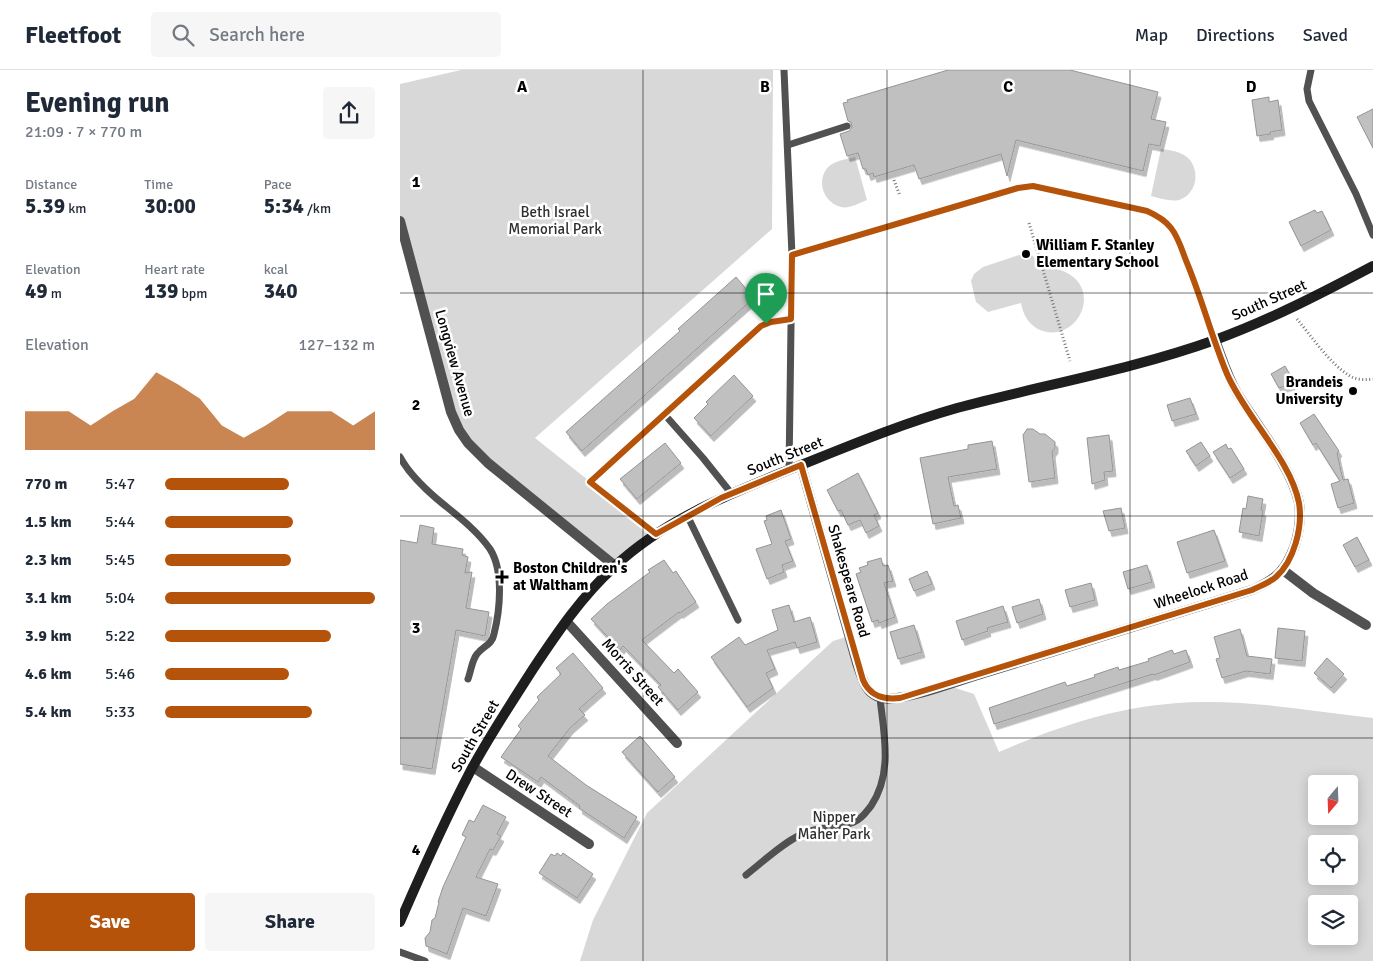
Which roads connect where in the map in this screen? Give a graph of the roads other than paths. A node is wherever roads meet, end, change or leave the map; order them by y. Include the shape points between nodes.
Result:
1 (784, 70) edge
2 (1311, 70) edge
3 (847, 126) dead end
4 (788, 146) junction
5 (400, 221) edge
6 (1373, 235) edge
7 (792, 255) junction
8 (1373, 266) edge
9 (791, 319) junction
10 (1215, 340) junction
11 (665, 415) junction
12 (400, 456) edge
13 (801, 465) junction
14 (789, 470) junction
15 (731, 493) junction
16 (687, 515) junction
17 (656, 534) junction
18 (615, 566) junction
19 (1283, 570) junction
20 (738, 620) dead end
21 (567, 622) junction
22 (1366, 625) dead end
23 (468, 679) dead end
24 (880, 698) junction
25 (677, 743) dead end
26 (473, 767) junction
27 (589, 844) dead end
28 (746, 875) dead end
29 (400, 922) edge
30 (400, 952) edge
31 (425, 961) edge

1 - 4 lane
2 - 6 lane via 1307,89 1309,101
3 - 4 lane
4 - 7 lane
5 - 18 street, Longview Avenue via 451,412 459,430 488,463
7 - 9 lane
7 - 10 lane via 1018,188 1041,187 1147,211 1169,225 1186,259
8 - 10 main road, South Street via 1289,309
9 - 11 lane via 761,326
9 - 14 lane
10 - 13 main road, South Street via 1115,370 957,408 914,421
10 - 19 street, Wheelock Road via 1231,382 1287,472 1296,494 1298,528 1292,553
11 - 15 lane
11 - 17 lane via 590,482
12 - 23 lane via 417,481 482,540 496,564 500,590 495,633 490,643 477,654
13 - 14 main road, South Street
13 - 24 street, Shakespeare Road via 863,680 870,692
14 - 15 main road, South Street
15 - 16 main road, South Street
16 - 17 main road, South Street
16 - 20 lane
17 - 18 main road, South Street
18 - 21 main road, South Street
19 - 22 street via 1313,593
19 - 24 street, Wheelock Road via 1270,582 1252,590 900,698
21 - 25 street, Morris Street
21 - 26 main road, South Street via 520,689
24 - 28 lane via 886,761 882,783 867,811 856,821 803,834
26 - 27 street, Drew Street
26 - 29 main road, South Street
30 - 31 lane

